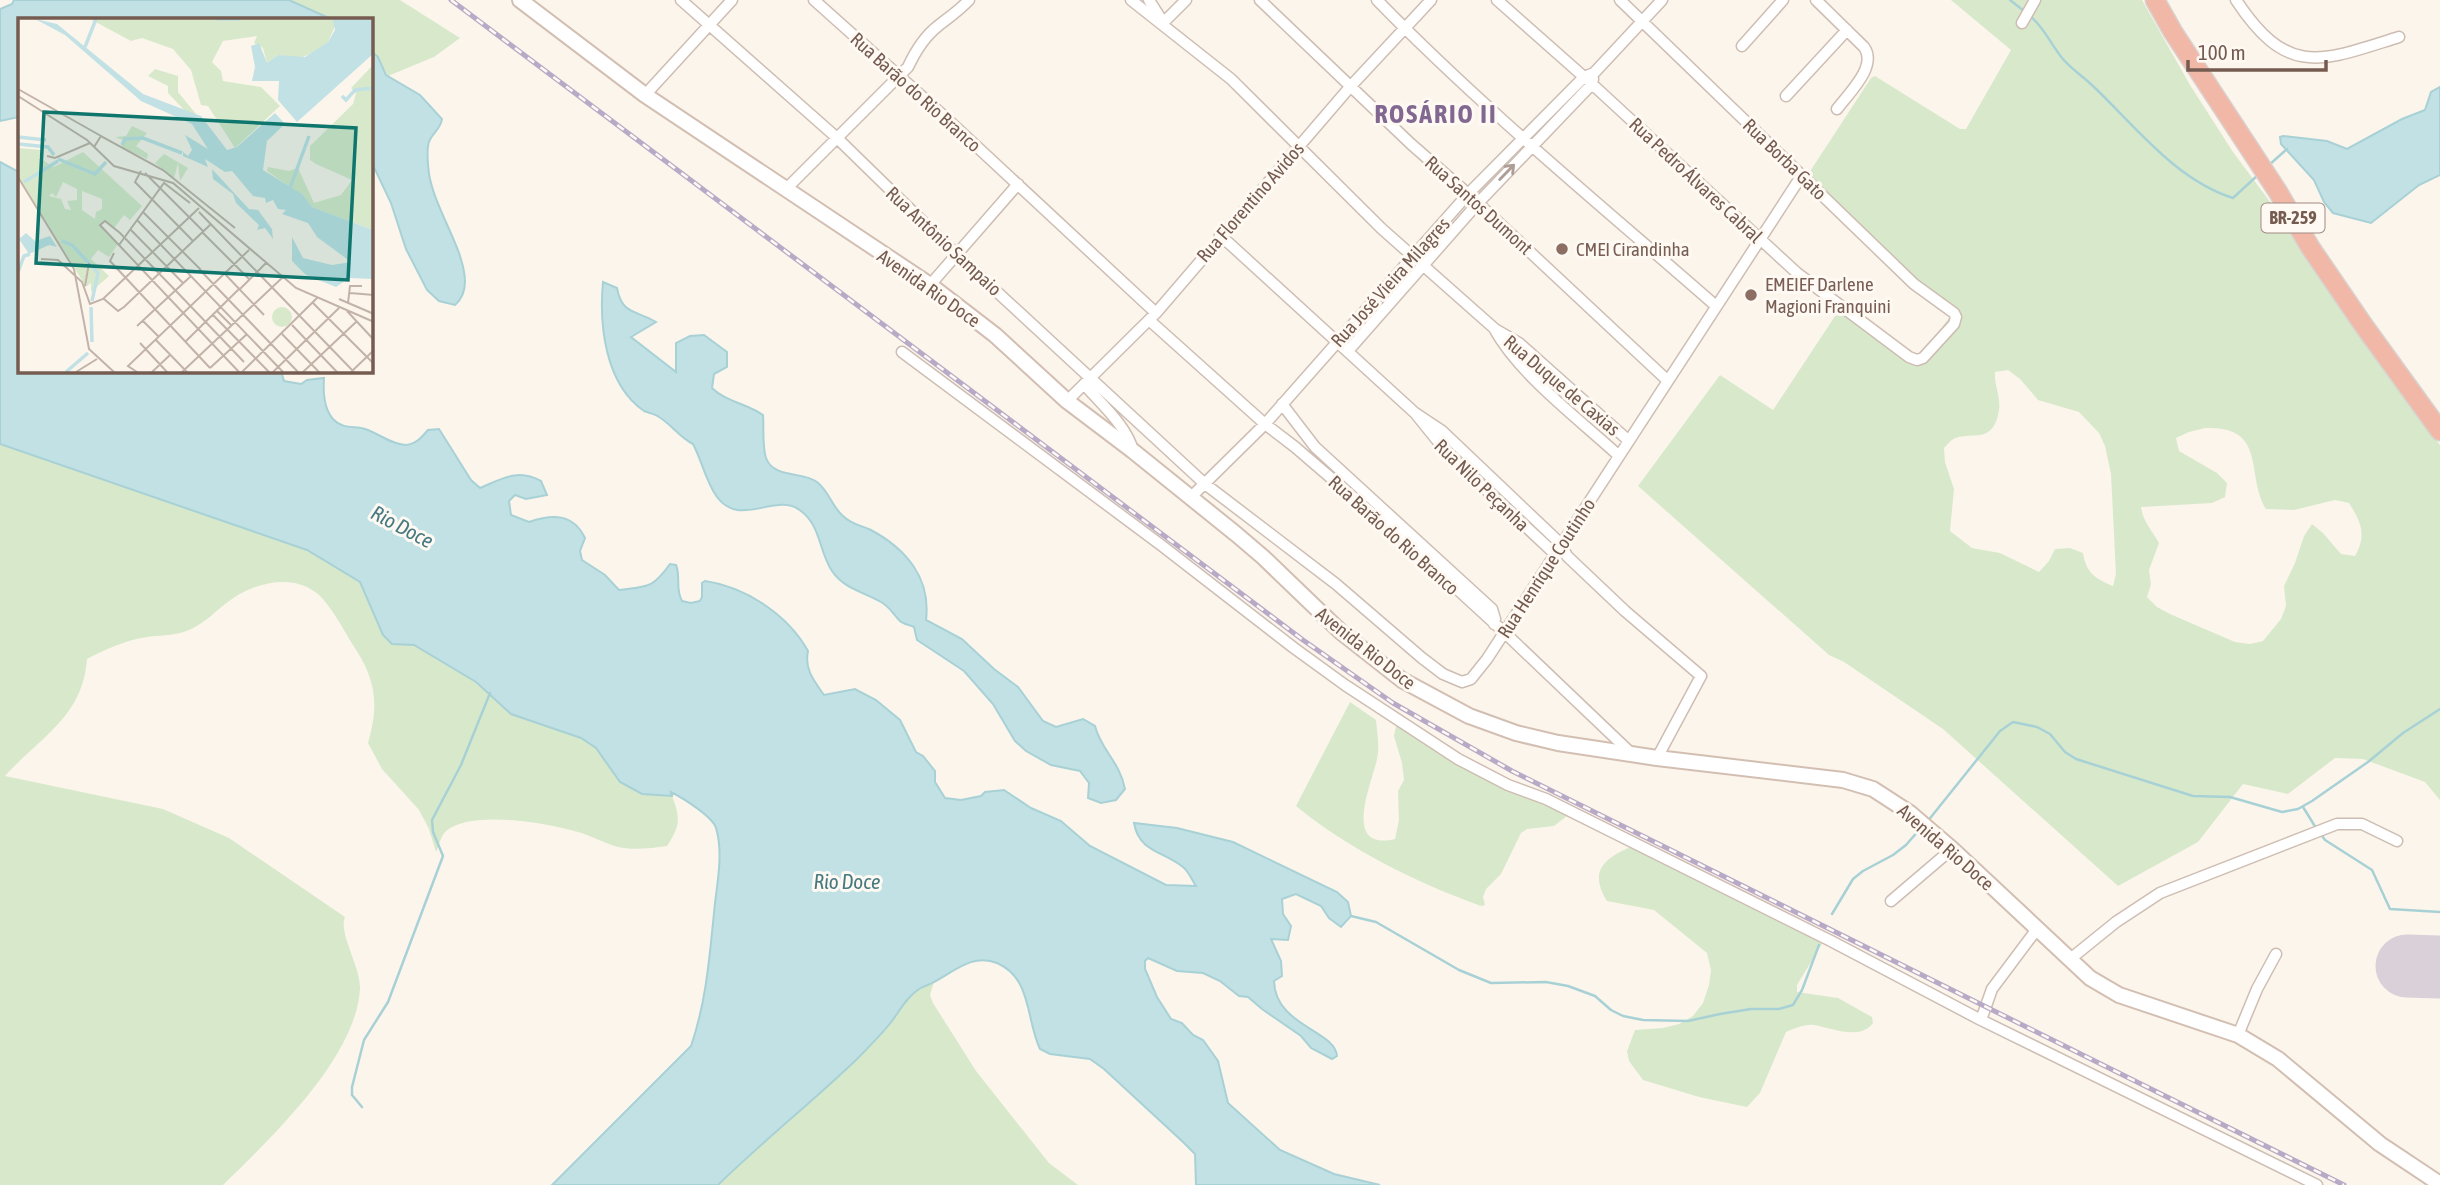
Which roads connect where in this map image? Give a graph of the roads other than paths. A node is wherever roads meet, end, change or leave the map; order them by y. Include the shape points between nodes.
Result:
1 (520, 0) edge
2 (681, 0) edge
3 (732, 0) edge
4 (814, 0) edge
5 (967, 0) edge
6 (1131, 0) edge
7 (1149, 0) edge
8 (1186, 0) edge
9 (1260, 0) edge
10 (1377, 0) edge
11 (1431, 0) edge
12 (1497, 0) edge
13 (1620, 0) edge
14 (1662, 0) edge
15 (1783, 0) edge
16 (1816, 0) edge
17 (2035, 0) edge
18 (2155, 0) edge
19 (2236, 0) edge
20 (1642, 21) junction
21 (1163, 23) junction
22 (2022, 23) dead end
23 (708, 26) junction
24 (1405, 28) junction
25 (1847, 30) junction
26 (2399, 37) dead end
27 (1742, 46) dead end
28 (898, 76) junction
29 (1590, 78) junction
30 (1350, 87) junction
31 (645, 95) junction
32 (1786, 96) dead end
33 (1837, 109) dead end
34 (1523, 137) junction
35 (836, 138) junction
36 (1299, 146) junction
37 (1533, 146) junction
38 (1802, 175) junction
39 (1018, 184) junction
40 (785, 190) junction
41 (1468, 194) junction
42 (1478, 203) junction
43 (1220, 235) junction
44 (1759, 239) junction
45 (956, 254) junction
46 (1414, 257) junction
47 (1424, 266) junction
48 (930, 285) junction
49 (1716, 306) junction
50 (1153, 316) junction
51 (1495, 329) junction
52 (1337, 341) junction
53 (1348, 351) junction
54 (902, 352) dead end
55 (1901, 352) joint
56 (1087, 380) junction
57 (1668, 381) junction
58 (1067, 401) junction
59 (1282, 404) junction
60 (1415, 413) junction
61 (1265, 424) junction
62 (2440, 431) edge
63 (1629, 441) junction
64 (1133, 451) junction
65 (1618, 456) junction
66 (1205, 484) junction
67 (1191, 497) junction
68 (1561, 544) junction
69 (1554, 553) junction
70 (1567, 556) junction
71 (1494, 624) junction
72 (1504, 632) junction
73 (1633, 755) junction
74 (1657, 758) junction
75 (2397, 841) dead end
76 (1952, 849) junction
77 (1891, 901) dead end
78 (2037, 929) junction
79 (2276, 954) dead end
80 (2069, 960) junction
81 (1981, 1020) junction
82 (2238, 1035) junction
83 (2440, 1184) edge
84 (2316, 1185) edge

1 - 31 street, Avenida Rio Doce
2 - 23 street, Rua Antônio Sampaio
3 - 23 street
4 - 28 street, Rua Barão do Rio Branco
5 - 28 street via 915,50
6 - 21 street, Rua Duque de Caxias
7 - 21 street, Rua Duque de Caxias
8 - 21 street
9 - 30 street, Rua Santos Dumont
10 - 24 street
11 - 24 street, Rua Florentino Avidos
12 - 29 street, Rua Pedro Álvares Cabral
13 - 20 street, Rua Borba Gato
14 - 20 street, Rua José Vieira Milagres
15 - 27 street
16 - 25 street
17 - 22 street
18 - 62 highway, BR-259 via 2326,270
19 - 26 street via 2265,35 2292,55 2331,57
20 - 29 street, Rua José Vieira Milagres
20 - 38 street, Rua Borba Gato
21 - 36 street, Rua Duque de Caxias via 1231,79
23 - 31 street
23 - 35 street, Rua Antônio Sampaio
24 - 30 street, Rua Florentino Avidos
24 - 34 street
25 - 32 street
25 - 33 street via 1870,57 1868,67
28 - 35 street
28 - 39 street, Rua Barão do Rio Branco
29 - 34 street, Rua José Vieira Milagres
29 - 37 street
29 - 44 street, Rua Pedro Álvares Cabral
30 - 36 street, Rua Florentino Avidos
30 - 41 street, Rua Santos Dumont
31 - 40 street, Avenida Rio Doce
34 - 37 street
34 - 41 street, Rua José Vieira Milagres
35 - 40 street
35 - 45 street, Rua Antônio Sampaio
36 - 43 street, Rua Florentino Avidos
36 - 46 street, Rua Duque de Caxias
42 -> 37 street
37 - 49 street
38 - 44 street, Rua Henrique Coutinho
38 - 55 street, Rua Borba Gato via 1913,284 1954,313 1954,324 1923,358
39 - 45 street
39 - 50 street, Rua Barão do Rio Branco
40 - 48 street, Avenida Rio Doce
41 - 42 street, Rua Santos Dumont
41 - 46 street, Rua José Vieira Milagres
42 - 47 street
42 - 57 street, Rua Santos Dumont
43 - 50 street, Rua Florentino Avidos
43 - 52 street, Rua Nilo Peçanha
44 - 49 street, Rua Henrique Coutinho
44 - 55 street, Rua Pedro Álvares Cabral
45 - 48 street
45 - 56 street, Rua Antônio Sampaio
46 - 47 street, Rua Duque de Caxias
46 - 52 street, Rua José Vieira Milagres
47 - 51 street, Rua Duque de Caxias
47 - 53 street
48 - 58 street, Avenida Rio Doce via 995,335
49 - 57 street, Rua Henrique Coutinho
50 - 56 street, Rua Florentino Avidos
50 - 61 street, Rua Barão do Rio Branco
51 - 63 street, Rua Duque de Caxias via 1519,343
51 - 65 street, Rua Duque de Caxias via 1525,369
52 - 53 street, Rua Nilo Peçanha
52 - 59 street, Rua José Vieira Milagres
53 - 60 street, Rua Nilo Peçanha
54 - 81 street via 1294,648 1458,759 1831,941
56 - 58 street, Rua Florentino Avidos
56 - 64 street via 1129,438
56 - 66 street, Rua Antônio Sampaio
57 - 63 street, Rua Henrique Coutinho
58 - 64 street, Avenida Rio Doce
59 - 61 street, Rua José Vieira Milagres
59 - 71 street via 1314,447 1492,609
60 - 68 street, Rua Nilo Peçanha via 1442,431
60 - 69 street, Rua Nilo Peçanha via 1449,455
61 - 66 street, Rua José Vieira Milagres
61 - 71 street, Rua Barão do Rio Branco
63 - 65 street, Rua Henrique Coutinho
64 - 67 street, Avenida Rio Doce
65 - 68 street, Rua Henrique Coutinho
66 - 67 street, Rua José Vieira Milagres
66 - 72 street, Rua Henrique Coutinho via 1451,678 1471,679
67 - 73 street, Avenida Rio Doce via 1263,557 1341,632 1430,697 1516,733
68 - 69 street, Rua Henrique Coutinho
68 - 70 street, Rua Nilo Peçanha
69 - 70 street
69 - 72 street, Rua Henrique Coutinho
70 - 74 street via 1701,676
71 - 72 street, Rua Barão do Rio Branco
72 - 73 street, Rua Barão do Rio Branco
73 - 74 street, Avenida Rio Doce
74 - 76 street, Avenida Rio Doce via 1812,775 1863,786 1889,797
75 - 80 street via 2362,824 2337,824 2160,893
76 - 77 street
76 - 78 street, Avenida Rio Doce
78 - 80 street, Avenida Rio Doce
78 - 81 street via 1992,989
79 - 82 street
80 - 82 street, Avenida Rio Doce via 2119,995
81 - 84 street
82 - 83 street, Avenida Rio Doce via 2278,1059 2380,1144

